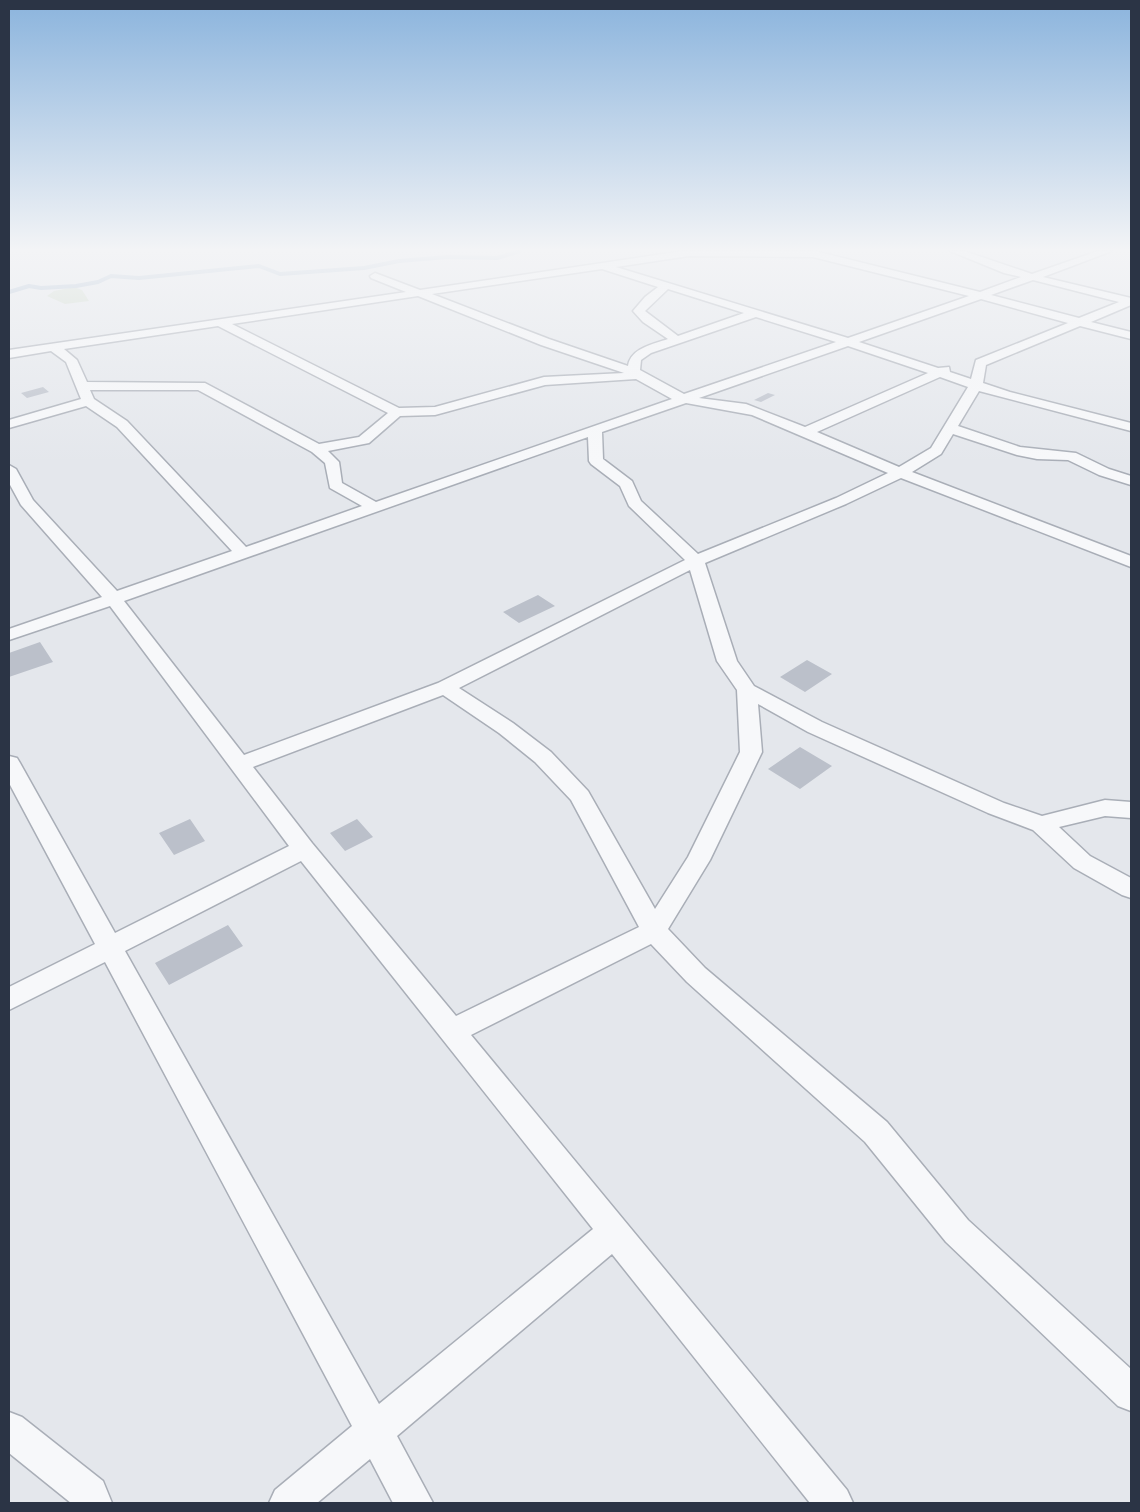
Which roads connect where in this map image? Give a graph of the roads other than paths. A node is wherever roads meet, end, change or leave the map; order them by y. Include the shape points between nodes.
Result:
1 (218, 322) joint
2 (493, 322) edge
3 (649, 322) edge
4 (730, 322) edge
5 (783, 322) edge
6 (904, 322) edge
7 (1077, 322) joint
8 (1131, 336) edge
9 (674, 340) junction
10 (847, 342) junction
11 (53, 347) junction
12 (9, 354) edge
13 (986, 360) junction
14 (938, 372) junction
15 (636, 374) junction
16 (976, 384) junction
17 (82, 386) junction
18 (685, 398) junction
19 (88, 401) junction
20 (397, 412) junction
21 (9, 424) edge
22 (1131, 427) edge
23 (949, 428) junction
24 (596, 430) junction
25 (804, 433) junction
26 (318, 448) junction
27 (9, 469) edge
28 (900, 473) junction
29 (1131, 481) edge
30 (374, 507) junction
31 (243, 553) junction
32 (696, 561) junction
33 (1131, 562) edge
34 (114, 598) junction
35 (9, 634) edge
36 (445, 687) junction
37 (747, 690) junction
38 (9, 763) edge
39 (239, 764) junction
40 (1131, 810) edge
41 (1041, 824) junction
42 (304, 849) junction
43 (1131, 889) edge
44 (654, 931) junction
45 (110, 948) junction
46 (9, 999) edge
47 (452, 1031) junction
48 (614, 1232) junction
49 (1131, 1393) edge
50 (9, 1430) edge
51 (375, 1432) junction
52 (93, 1503) edge
53 (288, 1503) edge
54 (414, 1503) edge
55 (834, 1503) edge

1 - 11 street
1 - 20 street
2 - 15 street
3 - 9 street via 669,333
4 - 9 street
5 - 10 street
6 - 10 street
7 - 8 street
7 - 13 street
9 - 15 street via 647,350 635,359
10 - 14 street
10 - 18 street
11 - 12 street
11 - 17 street via 72,360
13 - 14 street
13 - 16 street via 980,363
14 - 16 street
14 - 25 street
15 - 18 street
15 - 20 street via 544,381 435,411
16 - 22 street via 1005,395
16 - 23 street
17 - 19 street
17 - 26 street via 200,386
18 - 24 street
18 - 25 street via 757,412
19 - 21 street
19 - 31 street via 122,424
20 - 26 street via 364,440
23 - 28 street via 936,451
23 - 29 street via 1023,452 1071,456
24 - 30 street
24 - 32 street via 596,461 627,484 634,503
25 - 28 street
26 - 30 street via 332,462 335,485
27 - 34 street via 26,502
28 - 32 street
28 - 33 street
30 - 31 street
31 - 34 street
32 - 36 street
32 - 37 street via 727,661
34 - 35 street
34 - 39 street
36 - 39 street
36 - 44 street via 543,757 580,796
37 - 41 street via 815,727 996,808
37 - 44 street via 751,752 698,860
38 - 45 street
39 - 42 street
40 - 41 street via 1105,808
41 - 43 street via 1082,862
42 - 45 street
42 - 47 street
44 - 47 street
44 - 49 street via 696,975 876,1132 956,1231
45 - 46 street
45 - 51 street
47 - 48 street
48 - 51 street
48 - 55 street
50 - 52 street via 90,1494
51 - 53 street
51 - 54 street

